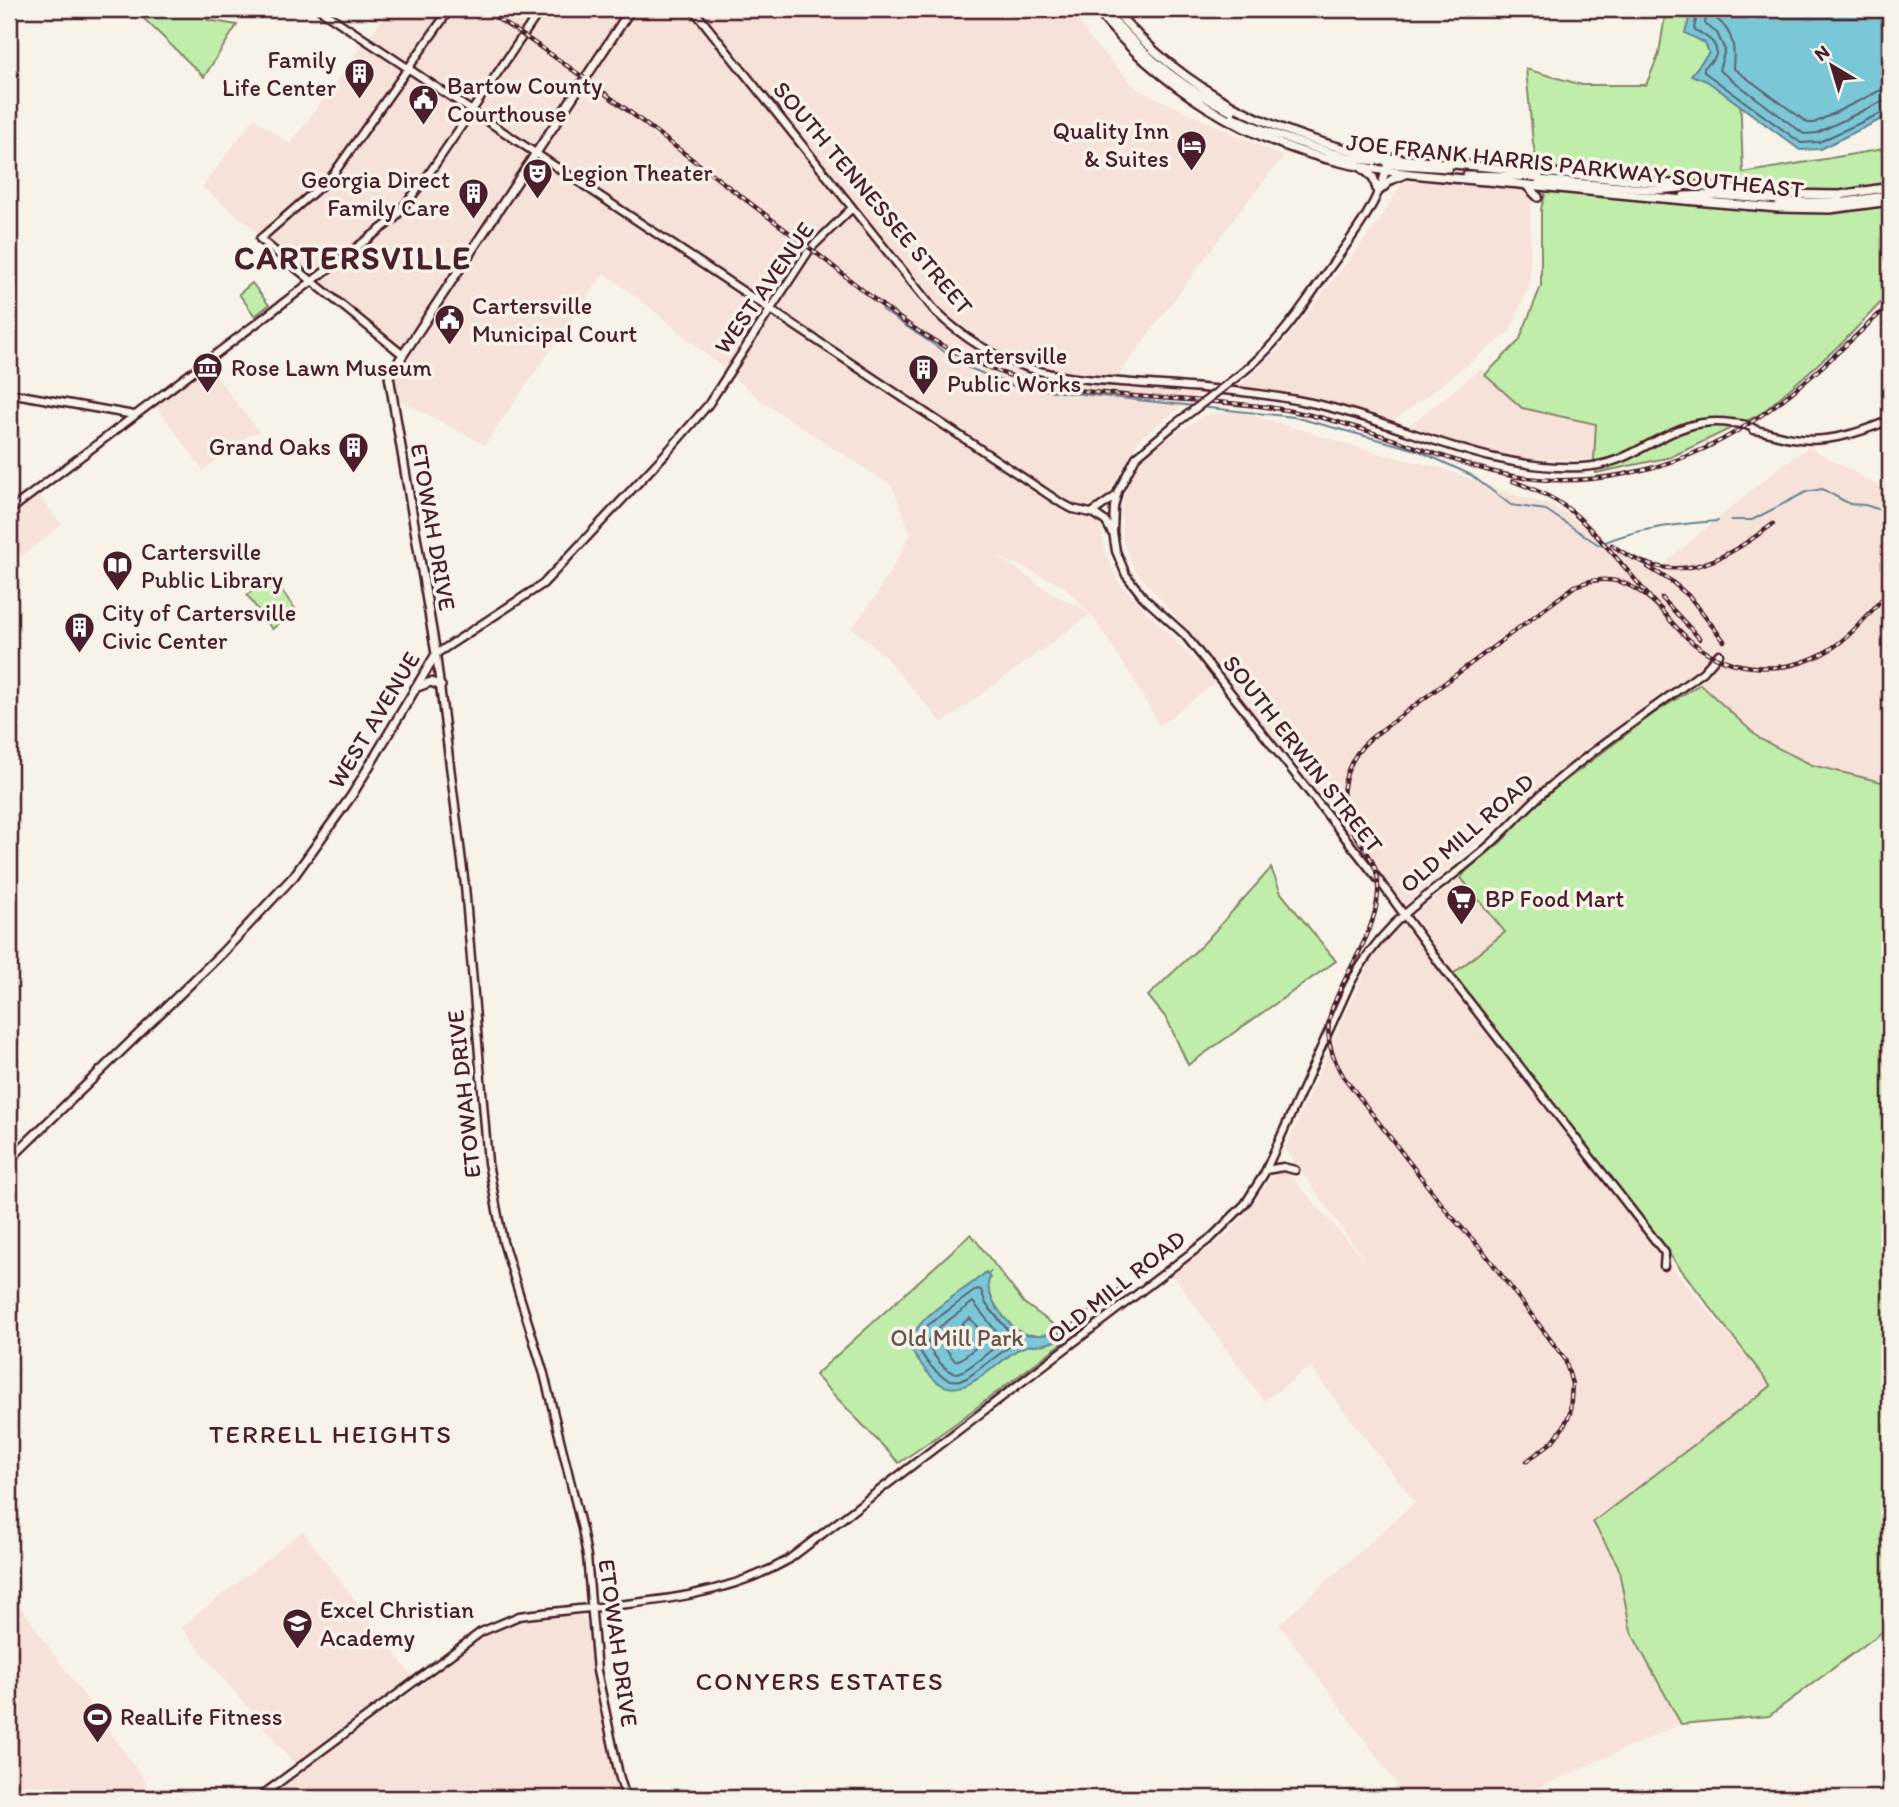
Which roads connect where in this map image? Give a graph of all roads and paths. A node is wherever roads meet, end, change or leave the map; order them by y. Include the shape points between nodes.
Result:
1 (319, 9) edge
2 (450, 9) edge
3 (541, 9) edge
4 (631, 9) edge
5 (694, 9) edge
6 (1096, 9) edge
7 (1110, 12) edge
8 (408, 69) junction
9 (471, 111) junction
10 (1213, 111) junction
11 (535, 154) junction
12 (1387, 164) junction
13 (1359, 166) junction
14 (1413, 173) junction
15 (1446, 176) junction
16 (1523, 184) junction
17 (1692, 186) junction
18 (1890, 187) edge
19 (1379, 192) junction
20 (1890, 195) edge
21 (1538, 197) dead end
22 (1779, 201) junction
23 (1890, 201) edge
24 (852, 208) junction
25 (312, 281) junction
26 (770, 310) junction
27 (402, 354) junction
28 (9, 393) edge
29 (112, 411) junction
30 (134, 415) junction
31 (1890, 420) edge
32 (119, 427) junction
33 (1116, 496) junction
34 (9, 511) edge
35 (1092, 512) junction
36 (1113, 514) junction
37 (1113, 535) junction
38 (436, 654) junction
39 (1719, 654) dead end
40 (441, 686) junction
41 (415, 689) junction
42 (1403, 914) junction
43 (9, 1160) edge
44 (1266, 1170) junction
45 (1294, 1170) dead end
46 (1664, 1266) dead end
47 (590, 1607) junction
48 (258, 1798) edge
49 (626, 1798) edge

1 - 8 street
2 - 8 street
3 - 9 street
4 - 11 main road
5 - 24 street, SOUTH TENNESSEE STREET
6 - 10 main road, JOE FRANK HARRIS PARKWAY SOUTHEAST via 1142,58
7 - 12 main road, JOE FRANK HARRIS PARKWAY SOUTHEAST via 1171,65 1247,114
8 - 9 street
8 - 25 street via 332,176 260,239
9 - 11 street
9 - 25 street via 398,214
10 - 12 main road via 1324,150
10 - 13 main road, JOE FRANK HARRIS PARKWAY SOUTHEAST via 1281,144
11 - 26 street
11 - 27 main road
12 - 13 main road, JOE FRANK HARRIS PARKWAY SOUTHEAST
12 - 14 main road, JOE FRANK HARRIS PARKWAY SOUTHEAST
12 - 17 main road, JOE FRANK HARRIS PARKWAY SOUTHEAST via 1470,165
12 - 19 street
13 - 19 main road via 1373,177
14 - 15 main road, JOE FRANK HARRIS PARKWAY SOUTHEAST
14 - 19 main road via 1394,178
15 - 16 main road, JOE FRANK HARRIS PARKWAY SOUTHEAST
15 - 17 main road via 1479,174 1656,190
16 - 21 main road
16 - 22 main road, JOE FRANK HARRIS PARKWAY SOUTHEAST via 1673,198
17 - 22 main road, JOE FRANK HARRIS PARKWAY SOUTHEAST
18 - 22 main road, JOE FRANK HARRIS PARKWAY SOUTHEAST
19 - 33 street, bridge via 1283,333 1263,356 1136,457
20 - 22 main road via 1846,202
22 - 23 main road, JOE FRANK HARRIS PARKWAY SOUTHEAST via 1830,209
24 - 26 street, WEST AVENUE via 810,249
24 - 31 street, SOUTH TENNESSEE STREET via 963,336 1037,371 1305,401 1463,451 1526,465 1580,468 1609,464 1699,422 1735,424 1793,439 1826,439
25 - 27 street
25 - 30 street
26 - 35 street via 1061,503
26 - 38 street, WEST AVENUE via 696,420 550,577
27 - 38 main road, ETOWAH DRIVE via 389,376
28 - 29 street
29 - 30 street
29 - 32 street
30 - 32 street
32 - 34 street
33 - 35 street
33 - 36 street, SOUTH ERWIN STREET
35 - 36 street
35 - 37 street via 1106,522
36 - 37 street, SOUTH ERWIN STREET
37 - 42 street, SOUTH ERWIN STREET via 1119,561 1137,591 1185,635
38 - 40 street, ETOWAH DRIVE
38 - 41 main road, WEST AVENUE
39 - 42 street, OLD MILL ROAD via 1706,670 1553,784 1481,853
40 - 41 main road via 431,682
40 - 47 street, ETOWAH DRIVE via 466,886 488,1163 503,1242 544,1374 579,1516
41 - 43 main road, WEST AVENUE via 348,802 294,876 232,944
42 - 44 street, OLD MILL ROAD via 1355,974
42 - 46 street, SOUTH ERWIN STREET via 1665,1253
44 - 45 street
44 - 47 street, OLD MILL ROAD via 1245,1204 1212,1237 798,1553 765,1572 721,1588
47 - 48 street, OLD MILL ROAD via 519,1616 481,1632
47 - 49 street, ETOWAH DRIVE via 597,1671

